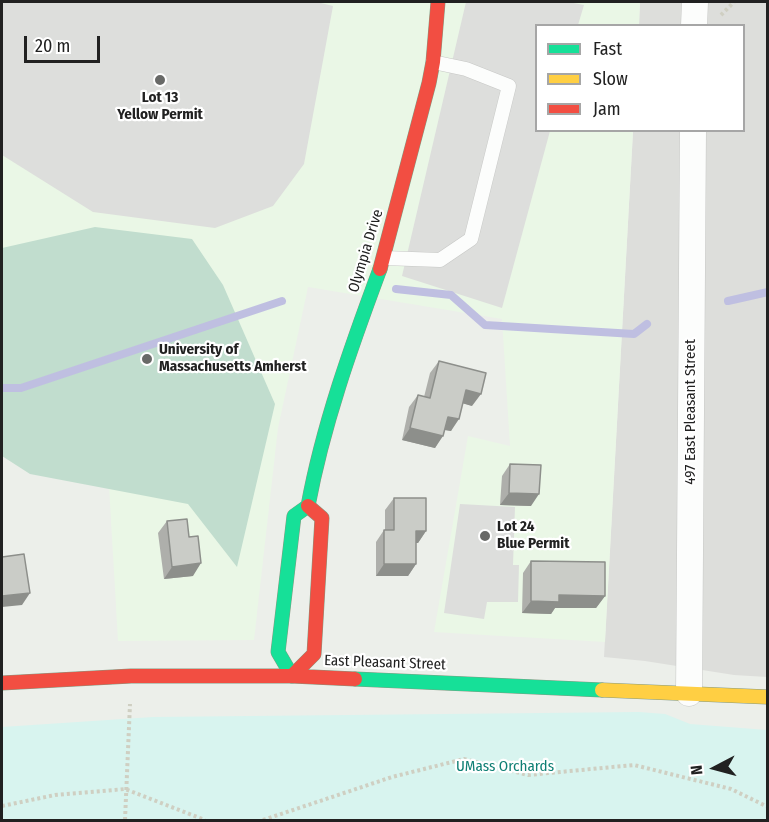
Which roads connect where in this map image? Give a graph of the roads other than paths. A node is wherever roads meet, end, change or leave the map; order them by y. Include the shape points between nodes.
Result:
1 (438, 2) edge
2 (695, 2) edge
3 (694, 24) edge
4 (433, 62) junction
5 (693, 132) edge
6 (384, 258) junction
7 (308, 506) junction
8 (292, 676) junction
9 (2, 683) edge
10 (689, 693) junction
11 (768, 697) edge

1 - 4 street, Olympia Drive
2 - 3 street
4 - 6 street, Olympia Drive
4 - 6 lane via 466,69 509,86 507,97 471,238 441,260
5 - 10 street, 497 East Pleasant Street
6 - 7 street, Olympia Drive via 351,347 315,468
7 - 8 street, Olympia Drive via 294,516 278,652
7 - 8 street via 322,518 314,654
8 - 9 street, East Pleasant Street via 131,676
8 - 10 street, East Pleasant Street
10 - 11 street, East Pleasant Street

